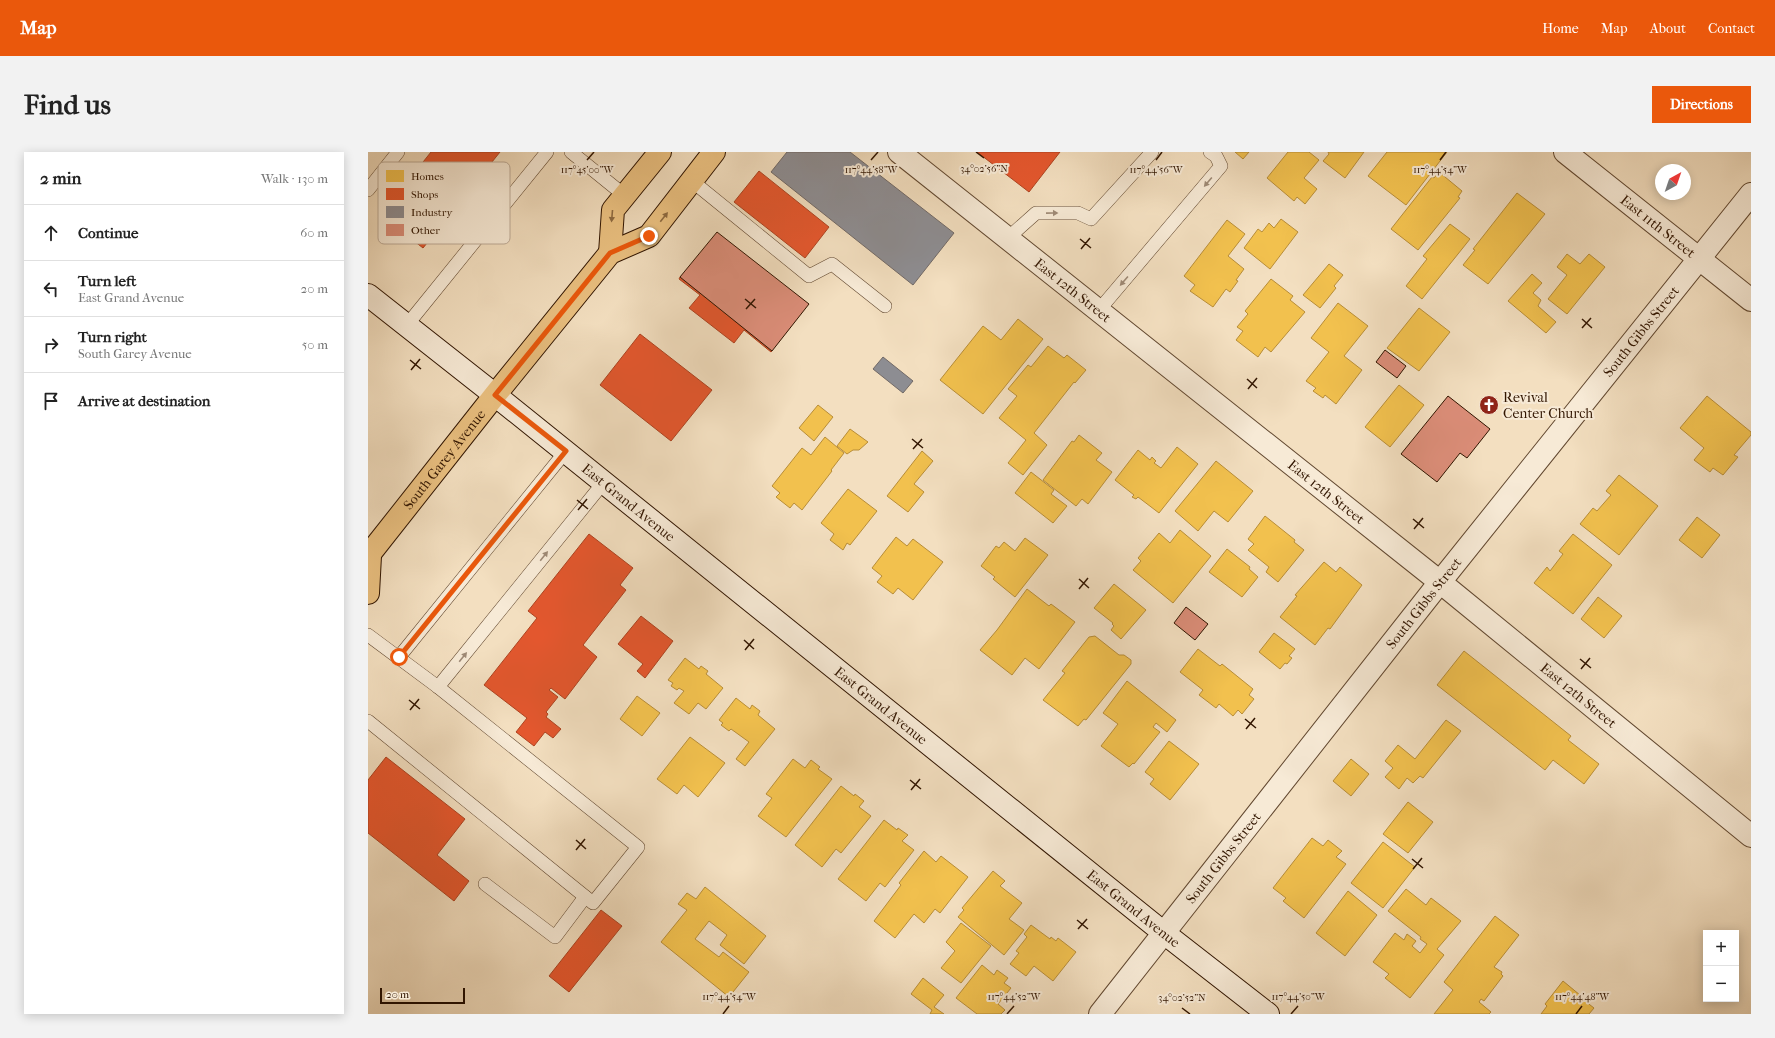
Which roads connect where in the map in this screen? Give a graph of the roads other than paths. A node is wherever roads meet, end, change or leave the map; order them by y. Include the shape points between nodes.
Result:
1 (398, 152) edge
2 (546, 152) edge
3 (571, 152) edge
4 (660, 152) edge
5 (714, 152) edge
6 (899, 152) edge
7 (1152, 152) edge
8 (1210, 152) edge
9 (1565, 152) edge
10 (390, 162) edge
11 (378, 177) edge
12 (692, 181) junction
13 (368, 190) edge
14 (1751, 194) edge
15 (624, 195) junction
16 (510, 197) edge
17 (1008, 238) junction
18 (472, 244) edge
19 (610, 253) junction
20 (1700, 260) junction
21 (368, 295) edge
22 (1751, 300) edge
23 (885, 306) dead end
24 (1098, 310) junction
25 (407, 325) junction
26 (495, 395) junction
27 (566, 451) junction
28 (604, 482) junction
29 (369, 556) edge
30 (1440, 582) junction
31 (368, 593) edge
32 (368, 635) edge
33 (399, 657) junction
34 (438, 687) junction
35 (368, 721) edge
36 (1751, 836) edge
37 (485, 884) dead end
38 (585, 897) junction
39 (1164, 933) junction
40 (1100, 1014) edge
41 (1268, 1014) edge

1 - 10 lane
2 - 16 lane
3 - 15 lane
4 - 15 main road
5 - 12 main road, South Garey Avenue
6 - 17 street, East 12th Street
17 -> 7 lane via 1036,214 1078,213 1091,219
8 -> 24 lane via 1216,156 1221,166
9 - 20 street, East 11th Street
11 - 13 lane
19 -> 12 main road, South Garey Avenue via 649,236
12 - 23 lane via 809,276 832,264
14 - 20 street, South Gibbs Street
15 -> 19 main road via 613,210
17 - 24 street, East 12th Street
18 - 25 lane
19 - 26 main road, South Garey Avenue
20 - 22 street, East 11th Street
20 - 30 street, South Gibbs Street
21 - 25 street, East Grand Avenue
24 - 30 street, East 12th Street
25 - 26 street, East Grand Avenue
26 - 27 street, East Grand Avenue
26 - 29 main road, South Garey Avenue
27 - 28 street, East Grand Avenue
27 - 33 lane
34 -> 28 lane
28 - 39 street, East Grand Avenue
29 - 31 main road, South Garey Avenue
30 - 36 street, East 12th Street
30 - 39 street, South Gibbs Street
32 - 33 lane
33 - 34 lane
34 - 38 lane via 638,847 593,903
35 - 38 lane
37 - 38 lane via 555,937
39 - 40 street, South Gibbs Street
39 - 41 street, East Grand Avenue

